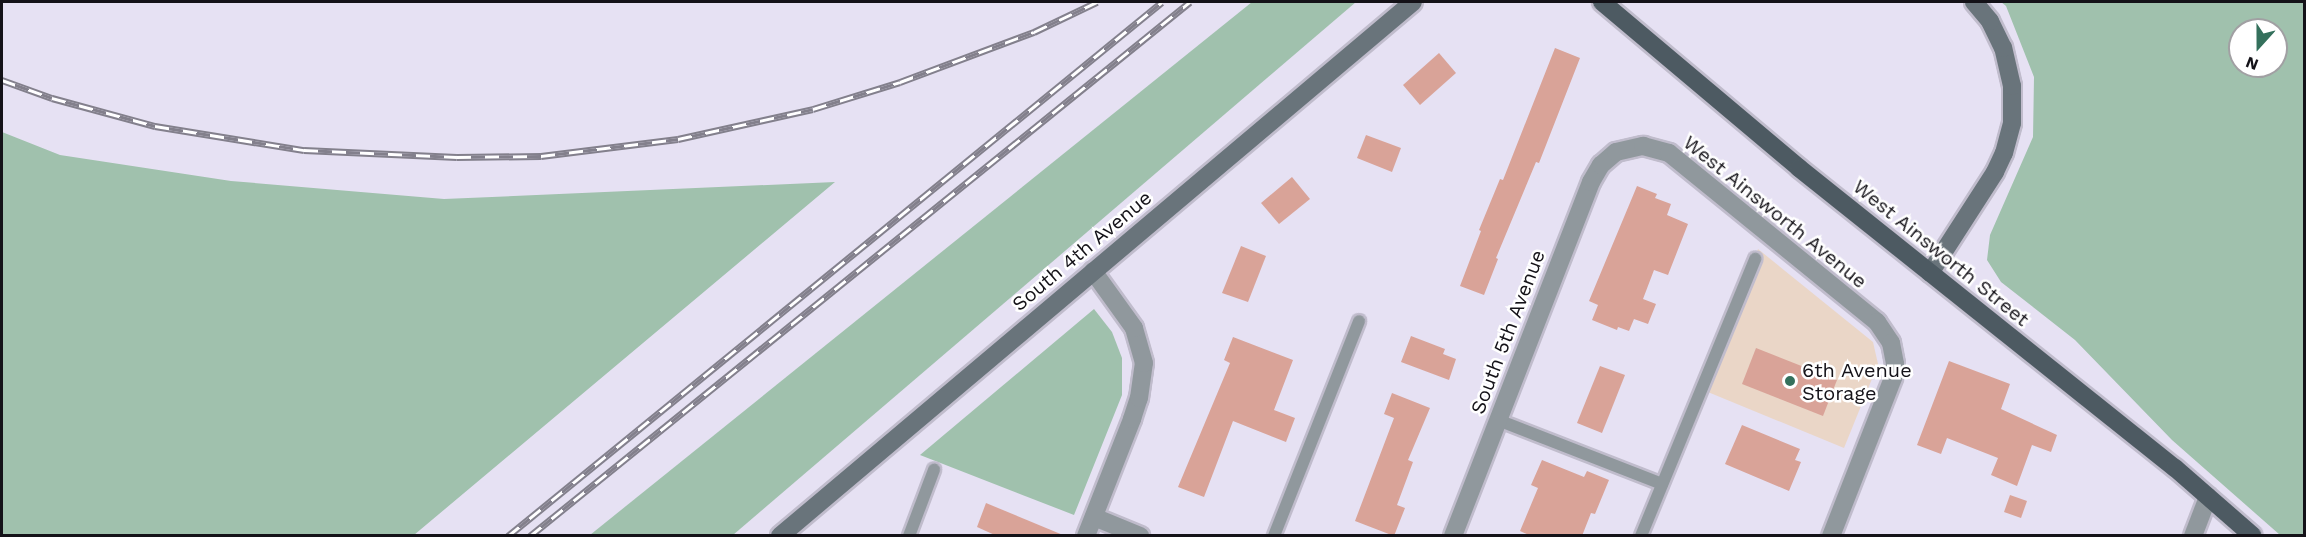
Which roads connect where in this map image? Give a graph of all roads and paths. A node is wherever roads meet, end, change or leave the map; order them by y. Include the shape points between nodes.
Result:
1 (1413, 2) edge
2 (1602, 2) edge
3 (1974, 2) edge
4 (1616, 152) joint
5 (1755, 260) dead end
6 (1093, 271) junction
7 (1930, 273) junction
8 (1359, 321) dead end
9 (1498, 420) junction
10 (934, 470) dead end
11 (1662, 484) junction
12 (2208, 497) junction
13 (1094, 517) junction
14 (780, 536) edge
15 (909, 536) edge
16 (1086, 536) edge
17 (1140, 536) edge
18 (1274, 536) edge
19 (1453, 536) edge
20 (1641, 536) edge
21 (1831, 536) edge
22 (2193, 536) edge
23 (2253, 536) edge

1 - 6 street, South 4th Avenue
2 - 7 main road, West Ainsworth Street via 1744,124
3 - 7 street via 1990,21 2003,48 2012,86 2012,123 1995,172
4 - 9 street, South 5th Avenue via 1601,165 1591,182
4 - 21 street, West Ainsworth Avenue via 1643,146 1669,153 1877,322 1891,343 1893,378
5 - 11 lane
6 - 13 street via 1134,328 1144,363 1139,398
6 - 14 street, South 4th Avenue
7 - 12 main road, West Ainsworth Street
8 - 18 lane
9 - 11 lane
9 - 19 street, South 5th Avenue
10 - 15 lane
11 - 20 lane
12 - 22 street
12 - 23 main road, West Ainsworth Street
13 - 16 street
13 - 17 street

